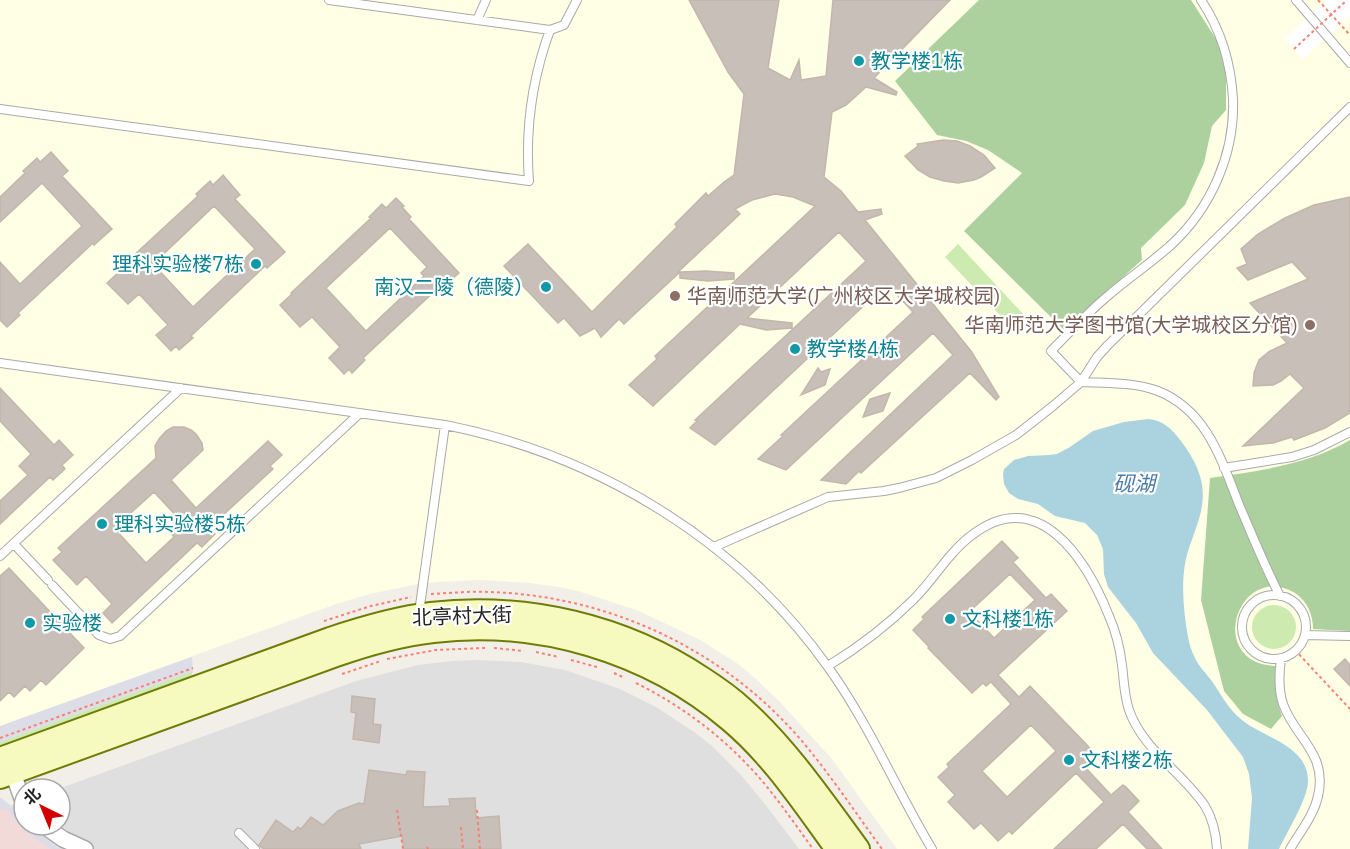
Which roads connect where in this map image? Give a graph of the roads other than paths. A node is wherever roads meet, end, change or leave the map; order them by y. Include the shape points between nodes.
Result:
1 (329, 0) edge
2 (486, 0) edge
3 (577, 0) edge
4 (1201, 0) edge
5 (1296, 0) edge
6 (477, 20) junction
7 (549, 30) junction
8 (1350, 63) edge
9 (1350, 107) edge
10 (0, 109) edge
11 (0, 363) edge
12 (1081, 382) junction
13 (181, 388) junction
14 (360, 413) junction
15 (445, 425) junction
16 (1350, 432) edge
17 (1224, 468) junction
18 (14, 544) junction
19 (714, 547) junction
20 (0, 556) edge
21 (1280, 596) junction
22 (419, 616) junction
23 (1305, 635) junction
24 (1350, 636) edge
25 (1281, 658) junction
26 (828, 666) junction
27 (4, 761) edge
28 (12, 778) edge
29 (239, 833) dead end
30 (60, 837) edge
31 (85, 849) edge
32 (255, 849) edge
33 (837, 849) edge
34 (858, 849) edge
35 (932, 849) edge
36 (1217, 849) edge
37 (1290, 849) edge

1 - 6 lane
2 - 6 lane
3 - 7 lane via 564,25
4 - 12 lane via 1218,29 1228,58 1233,109 1225,160 1210,195 1187,228 1051,351
5 - 8 lane
6 - 7 lane
7 - 10 lane via 531,99 529,181
9 - 12 lane via 1108,345
11 - 13 lane
12 - 17 lane via 1146,388 1182,405 1212,441
12 - 19 lane via 1016,435 936,478 899,489 828,497
13 - 14 lane
13 - 18 lane
14 - 15 lane
14 - 18 lane via 120,636 110,639 99,635
15 - 19 lane via 486,433 573,464 642,498
15 - 22 lane
16 - 17 lane via 1292,457
17 - 21 lane
18 - 20 lane
19 - 26 lane via 773,600
21 - 23 lane via 1295,603 1302,612
21 - 25 lane via 1254,602 1242,627 1254,651 1264,657
22 - 27 main road, 北亭村大街 via 356,630
22 - 34 main road, 北亭村大街 via 488,611 536,615 607,632 667,657 725,694 772,738
23 - 24 lane
23 - 25 lane via 1295,650
25 - 37 lane via 1279,688 1283,705 1315,757 1320,776 1316,803
26 - 35 lane via 862,719
26 - 36 lane via 903,610 973,534 1011,518 1039,522 1056,534 1089,574 1116,633 1126,701 1135,724 1205,806 1214,827
27 - 28 street
27 - 33 main road, 北亭村大街 via 380,640 433,630 515,630 555,635 617,653 694,693 731,720 774,763
29 - 32 lane
30 - 31 street

